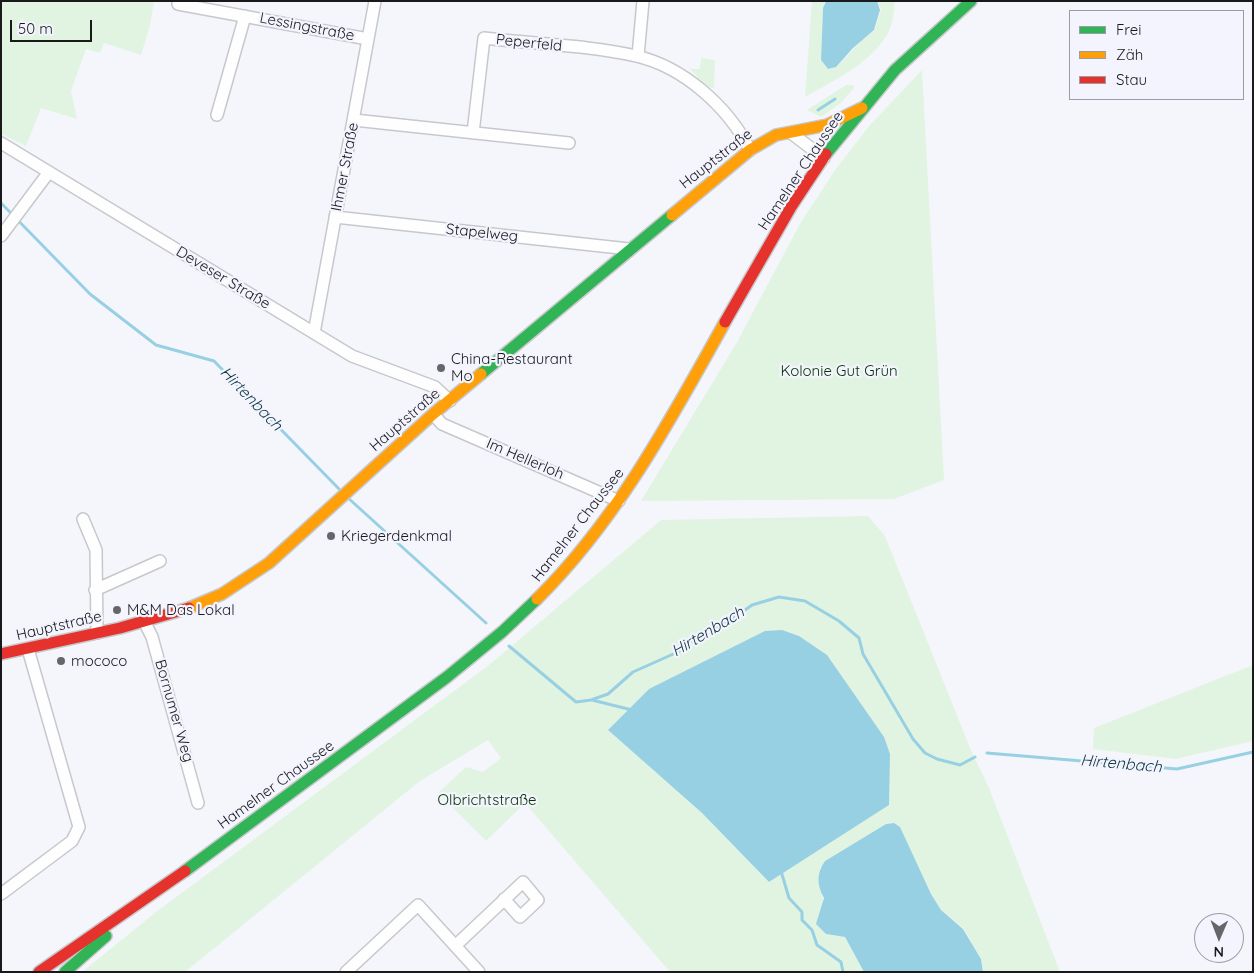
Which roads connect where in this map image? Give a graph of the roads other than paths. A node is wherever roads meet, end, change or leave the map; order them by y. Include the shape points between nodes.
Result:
1 (375, 1) edge
2 (643, 1) edge
3 (971, 1) edge
4 (178, 4) dead end
5 (245, 16) junction
6 (368, 39) junction
7 (638, 56) junction
8 (864, 107) junction
9 (217, 115) dead end
10 (354, 120) junction
11 (473, 133) junction
12 (791, 133) junction
13 (1, 143) edge
14 (569, 143) dead end
15 (750, 150) junction
16 (824, 158) junction
17 (49, 172) junction
18 (335, 217) junction
19 (1, 236) edge
20 (629, 249) junction
21 (314, 333) junction
22 (450, 401) junction
23 (433, 414) junction
24 (619, 501) junction
25 (83, 519) dead end
26 (160, 561) dead end
27 (95, 590) junction
28 (144, 621) junction
29 (97, 633) junction
30 (28, 649) junction
31 (1, 654) edge
32 (198, 803) dead end
33 (1, 894) edge
34 (153, 894) junction
35 (504, 900) dead end
36 (455, 946) junction
37 (39, 972) edge
38 (65, 972) edge
39 (346, 972) edge
40 (479, 972) edge

1 - 6 street, Ihmer Straße
2 - 7 street
3 - 8 main road, Hamelner Chaussee via 925,40
4 - 5 street, Lessingstraße
5 - 6 street, Lessingstraße
5 - 9 street, Lessingstraße
6 - 10 street, Ihmer Straße
7 - 11 street, Peperfeld via 484,38
7 - 15 street, Peperfeld via 669,68 707,95 739,129
8 - 12 main road, Hauptstraße via 827,125
8 - 16 main road, Hamelner Chaussee
10 - 11 street
10 - 18 street, Ihmer Straße
11 - 14 street
12 - 15 main road, Hauptstraße via 776,135
12 - 16 street
13 - 17 street, Deveser Straße
15 - 20 main road, Hauptstraße
16 - 24 main road, Hamelner Chaussee via 792,205 665,428
17 - 19 street
17 - 21 street, Deveser Straße
18 - 20 street, Stapelweg
18 - 21 street, Ihmer Straße
20 - 22 main road, Hauptstraße
21 - 22 street, Deveser Straße via 352,356 435,387
22 - 23 main road, Hauptstraße
23 - 24 street, Im Hellerloh via 442,424
23 - 28 main road, Hauptstraße via 270,563 222,594
24 - 34 main road, Hamelner Chaussee via 536,602 469,662
25 - 27 street via 96,550
26 - 27 street
27 - 29 street
28 - 29 main road, Hauptstraße
28 - 32 street, Bornumer Weg via 152,637
29 - 30 main road, Hauptstraße
30 - 31 main road, Hauptstraße
30 - 33 street via 79,827 72,841
34 - 37 main road, Hamelner Chaussee
34 - 38 main road, Hamelner Chaussee
35 - 36 street
36 - 39 street via 418,906
36 - 40 street

